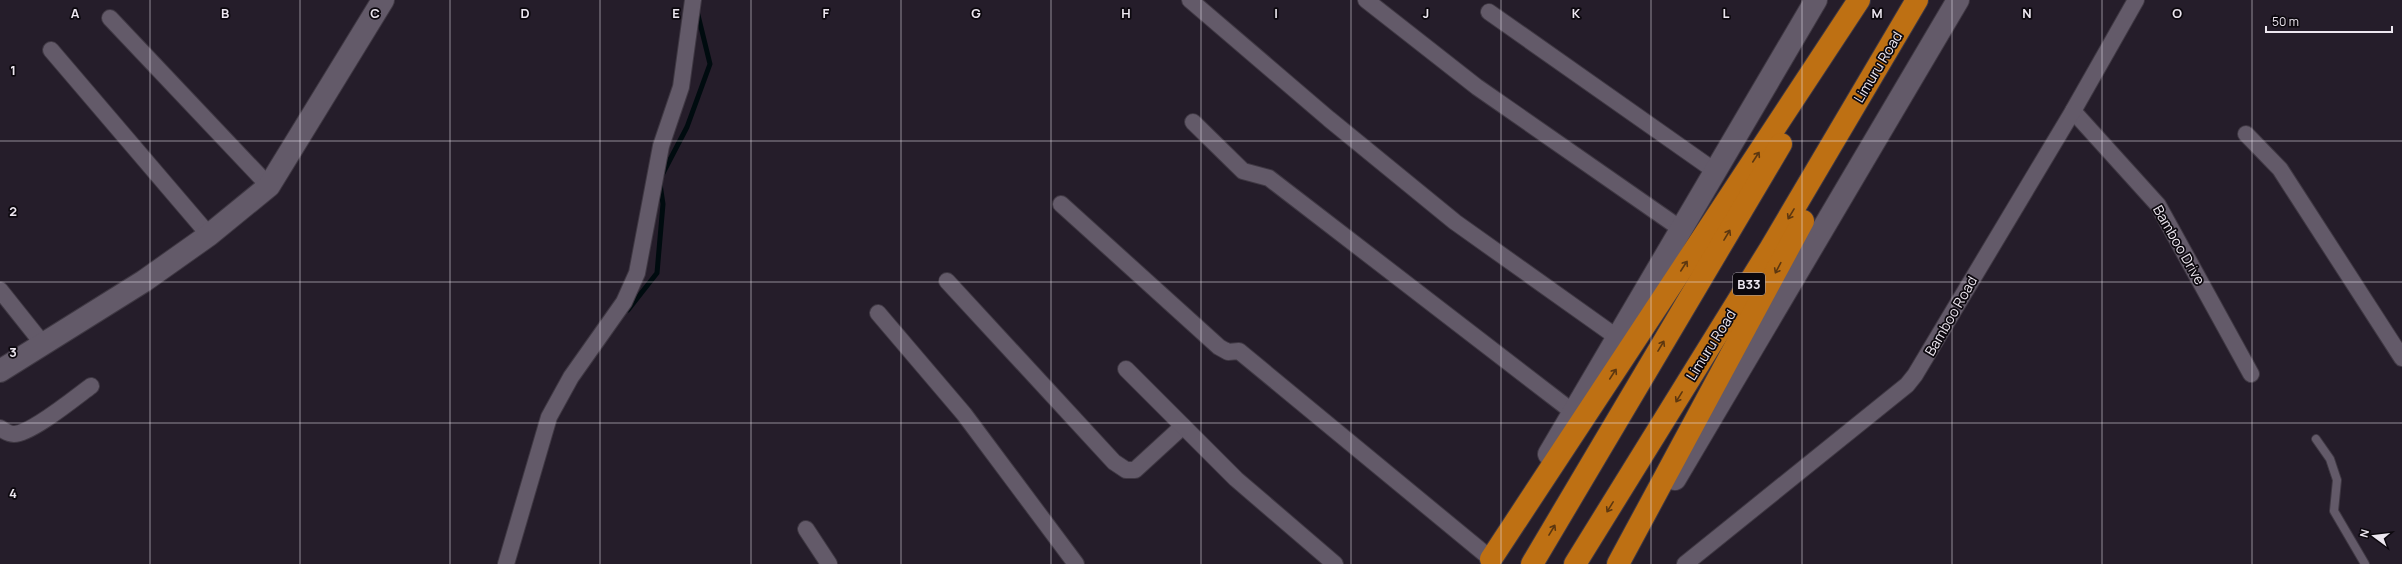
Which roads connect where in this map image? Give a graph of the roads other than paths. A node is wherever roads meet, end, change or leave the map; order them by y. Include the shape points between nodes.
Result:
1 (383, 0) edge
2 (693, 0) edge
3 (1190, 0) edge
4 (1366, 0) edge
5 (1816, 0) edge
6 (1859, 0) edge
7 (1867, 0) edge
8 (1917, 0) edge
9 (1922, 0) edge
10 (1958, 0) edge
11 (2136, 0) edge
12 (1489, 12) dead end
13 (110, 18) dead end
14 (51, 50) dead end
15 (2073, 111) junction
16 (1193, 122) dead end
17 (2246, 134) dead end
18 (1715, 171) junction
19 (269, 186) junction
20 (1061, 204) dead end
21 (1681, 229) junction
22 (209, 235) junction
23 (947, 281) dead end
24 (0, 290) edge
25 (878, 313) dead end
26 (1618, 338) junction
27 (42, 344) junction
28 (2402, 358) edge
29 (1126, 369) dead end
30 (0, 371) edge
31 (2251, 374) dead end
32 (91, 386) dead end
33 (1573, 412) junction
34 (1184, 426) junction
35 (0, 428) edge
36 (2316, 439) dead end
37 (806, 529) dead end
38 (1489, 562) edge
39 (506, 564) edge
40 (829, 564) edge
41 (1076, 564) edge
42 (1335, 564) edge
43 (1532, 564) edge
44 (1575, 564) edge
45 (1618, 564) edge
46 (1624, 564) edge
47 (1685, 564) edge
48 (2365, 564) edge

1 - 19 street
2 - 39 street via 681,87 660,146 637,272 624,302 571,377 549,417
3 - 26 street via 1328,119 1455,222
4 - 21 street via 1477,87
5 - 18 street
38 -> 6 highway
43 -> 7 highway
8 -> 44 highway, Limuru Road / B33 via 1770,249
9 -> 45 highway
10 - 46 street
11 - 15 street, Bamboo Road
12 - 18 street
13 - 19 street
14 - 22 street
15 - 31 street, Bamboo Drive via 2158,205
15 - 47 street, Bamboo Road via 1916,375 1907,385
16 - 33 street via 1243,171 1269,178
17 - 28 street via 2280,169 2293,187
18 - 21 street
19 - 22 street
20 - 38 street via 1220,347 1228,352 1239,351
21 - 26 street
22 - 27 street via 144,281
23 - 34 street via 1114,462 1126,470 1135,470
24 - 27 street
25 - 41 street via 964,414
26 - 33 street
27 - 30 street
29 - 34 street
32 - 35 street via 53,414 21,433 13,434
33 - 38 street
34 - 42 street via 1236,479
36 - 48 lane via 2330,459 2336,480 2334,511
37 - 40 street

